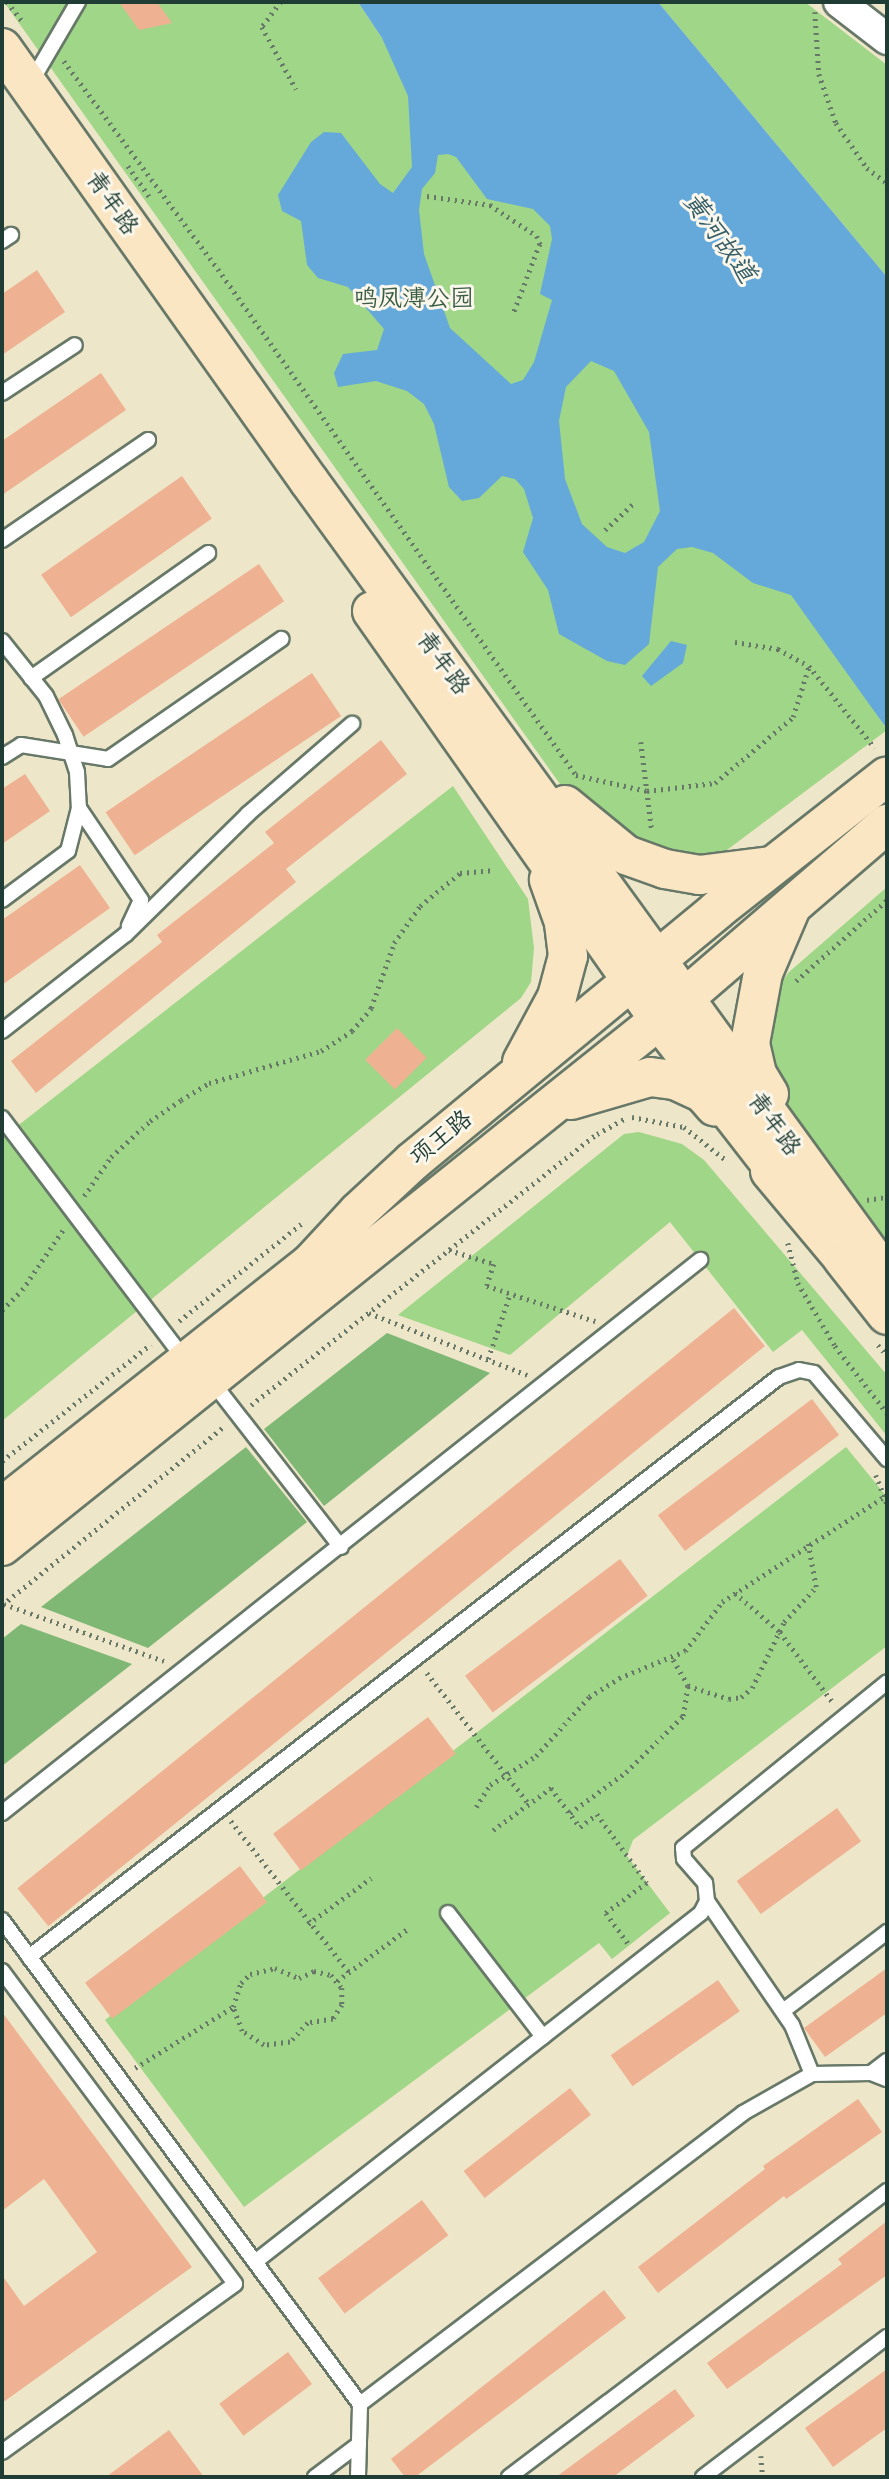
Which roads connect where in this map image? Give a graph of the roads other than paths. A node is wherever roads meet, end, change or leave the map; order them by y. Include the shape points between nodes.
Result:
1 (78, 2) edge
2 (839, 2) edge
3 (887, 39) edge
4 (2, 48) edge
5 (33, 69) edge
6 (75, 345) dead end
7 (2, 393) edge
8 (148, 440) dead end
9 (2, 540) edge
10 (208, 553) dead end
11 (281, 639) dead end
12 (2, 641) edge
13 (32, 678) junction
14 (352, 724) dead end
15 (72, 755) junction
16 (492, 756) junction
17 (2, 757) edge
18 (876, 767) edge
19 (79, 808) junction
20 (887, 824) edge
21 (772, 866) junction
22 (2, 900) edge
23 (794, 901) junction
24 (126, 934) junction
25 (645, 971) junction
26 (672, 1010) junction
27 (2, 1031) edge
28 (511, 1081) junction
29 (542, 1111) junction
30 (2, 1118) edge
31 (700, 1260) dead end
32 (865, 1261) edge
33 (878, 1325) edge
34 (198, 1370) junction
35 (887, 1459) edge
36 (2, 1507) edge
37 (2, 1546) edge
38 (341, 1547) junction
39 (887, 1682) edge
40 (2, 1813) edge
41 (707, 1901) junction
42 (448, 1913) dead end
43 (2, 1920) edge
44 (887, 1932) edge
45 (29, 1957) junction
46 (2, 1971) edge
47 (783, 2011) junction
48 (543, 2037) junction
49 (887, 2061) edge
50 (871, 2073) junction
51 (812, 2074) junction
52 (887, 2080) edge
53 (887, 2191) edge
54 (255, 2262) junction
55 (887, 2337) edge
56 (360, 2404) junction
57 (359, 2444) junction
58 (2, 2452) edge
59 (315, 2477) edge
60 (358, 2477) edge
61 (509, 2477) edge
62 (703, 2477) edge

1 - 5 lane
2 - 3 street
4 - 5 main road, 青年路
5 - 16 main road, 青年路
6 - 7 lane
8 - 9 lane
10 - 13 lane
11 - 15 lane via 108,759
12 - 13 lane
13 - 15 lane via 46,696
14 - 24 lane via 248,814
15 - 17 lane via 21,745
15 - 19 lane
16 - 21 main road via 626,855 699,876
16 - 25 main road, 青年路
16 - 28 main road via 556,891 568,956 557,997
18 - 21 main road, 项王路
19 - 22 lane via 68,850
19 - 24 lane via 141,900
20 - 23 main road, 项王路
21 - 25 main road, 项王路
23 - 26 main road, 项王路
23 - 32 main road via 763,973 750,1043 757,1074
24 - 27 lane
25 - 26 main road, 青年路
25 - 28 main road, 项王路
26 - 29 main road, 项王路
26 - 32 main road, 青年路
28 - 34 main road, 项王路 via 382,1188
29 - 32 main road via 650,1077 675,1080 702,1093
29 - 34 main road, 项王路
30 - 34 lane
31 - 38 lane
32 - 33 main road, 青年路
34 - 36 main road, 项王路
34 - 37 main road, 项王路
34 - 38 lane
35 - 45 lane via 814,1373 799,1370 779,1377
38 - 40 lane
39 - 41 lane via 683,1847 684,1858 705,1883
41 - 47 lane
41 - 48 lane via 701,1913
42 - 48 lane
43 - 45 lane
44 - 47 lane
45 - 54 lane
46 - 58 lane via 235,2284
47 - 51 lane
48 - 54 lane
49 - 50 lane
50 - 51 lane
50 - 52 lane
51 - 56 lane via 743,2113
53 - 61 lane
54 - 56 lane
55 - 62 lane
56 - 57 lane
57 - 59 lane
57 - 60 lane

